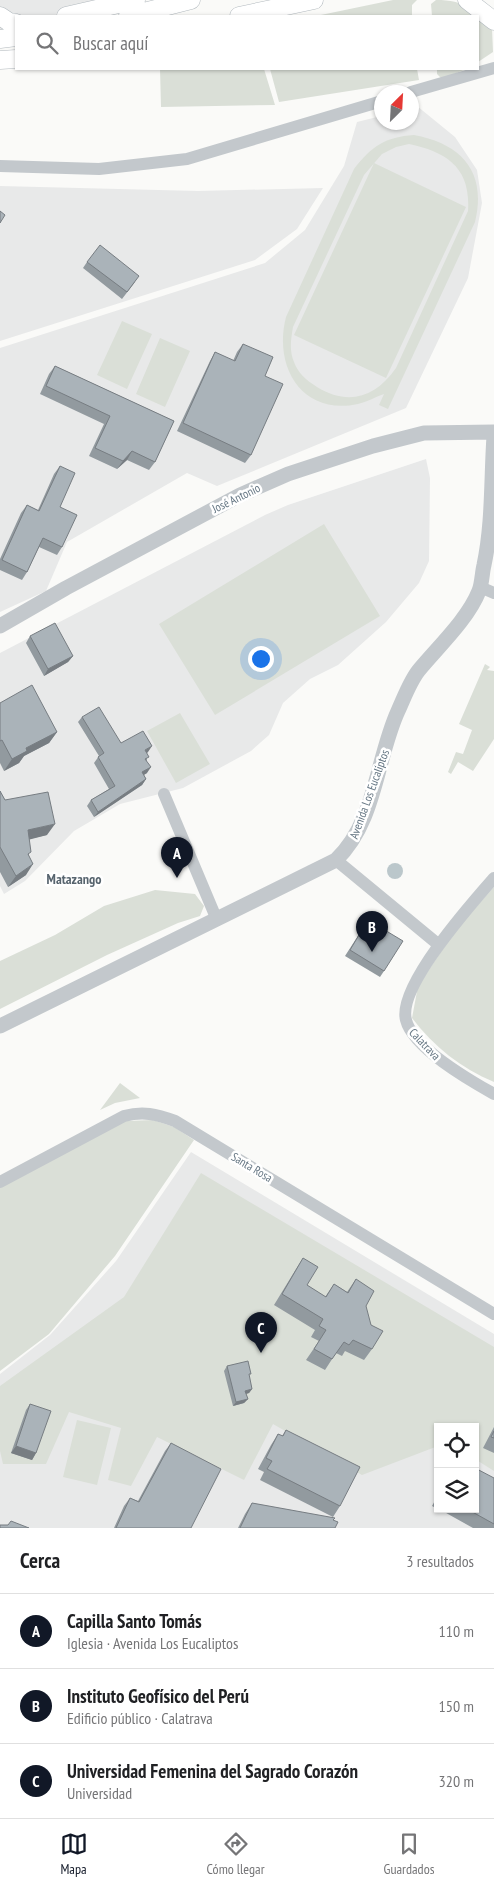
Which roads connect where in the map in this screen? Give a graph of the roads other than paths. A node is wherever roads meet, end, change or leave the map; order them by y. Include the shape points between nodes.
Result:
1 (136, 0) edge
2 (191, 0) edge
3 (314, 0) edge
4 (467, 0) edge
5 (70, 15) edge
6 (132, 15) edge
7 (244, 15) edge
8 (0, 16) edge
9 (494, 21) edge
10 (15, 23) edge
11 (15, 38) edge
12 (0, 39) edge
13 (15, 59) edge
14 (0, 60) edge
15 (494, 68) edge
16 (419, 90) edge
17 (374, 103) edge
18 (0, 166) edge
19 (494, 432) edge
20 (494, 436) edge
21 (480, 587) junction
22 (494, 593) edge
23 (0, 626) edge
24 (164, 794) dead end
25 (336, 860) junction
26 (494, 878) edge
27 (217, 920) junction
28 (439, 945) junction
29 (0, 1026) edge
30 (494, 1094) edge
31 (0, 1182) edge
32 (494, 1314) edge

1 - 5 main road
2 - 6 main road
3 - 7 main road
4 - 9 main road
8 - 10 main road
11 - 12 main road
13 - 14 main road
15 - 16 street
17 - 18 street via 187,159 98,168
19 - 23 street, José Antonio via 424,433 288,474 240,495
20 - 21 street, Avenida Los Eucaliptos via 491,517
21 - 22 street
21 - 25 street, Avenida Los Eucaliptos via 455,629 418,672 397,712 356,836
24 - 27 street
25 - 27 street, Avenida Los Eucaliptos
25 - 28 street
26 - 28 street, Calatrava
27 - 29 street, Avenida Los Eucaliptos
28 - 30 street, Calatrava via 410,990 405,1002 405,1018 409,1028 432,1053
31 - 32 street, Santa Rosa via 124,1116 154,1113 175,1120

